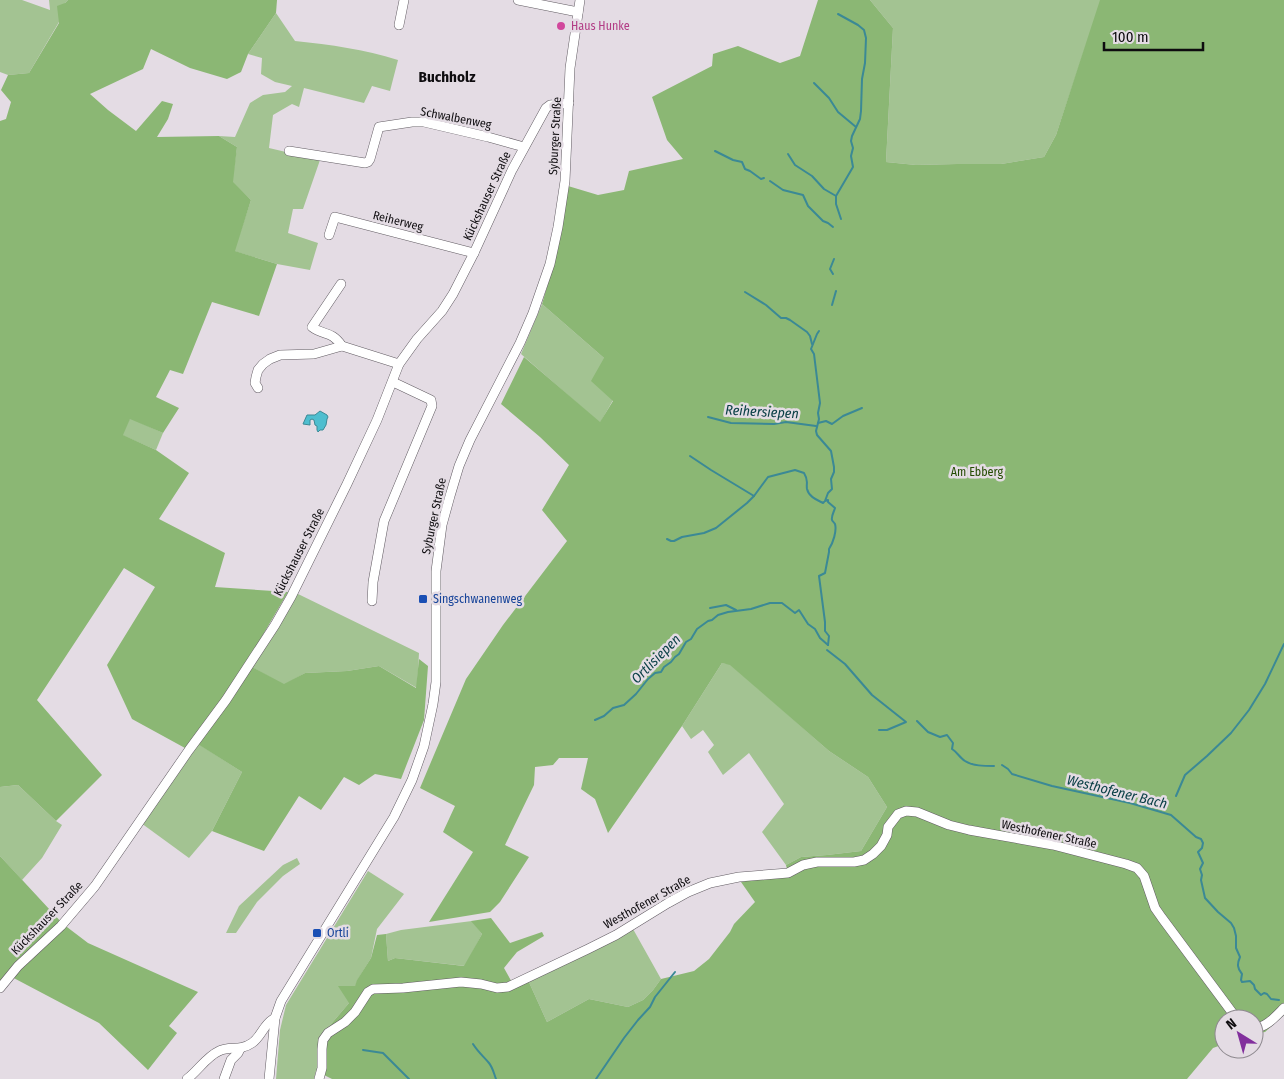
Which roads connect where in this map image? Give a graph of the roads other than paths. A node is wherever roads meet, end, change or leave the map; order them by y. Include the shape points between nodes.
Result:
1 (404, 0) edge
2 (518, 0) edge
3 (580, 0) edge
4 (578, 12) junction
5 (399, 25) dead end
6 (569, 103) junction
7 (524, 147) junction
8 (289, 151) dead end
9 (329, 235) dead end
10 (474, 253) junction
11 (341, 284) dead end
12 (342, 346) junction
13 (399, 364) junction
14 (393, 382) junction
15 (258, 388) dead end
16 (372, 601) dead end
17 (0, 988) edge
18 (1284, 1008) edge
19 (1230, 1009) edge
20 (275, 1018) junction
21 (1264, 1025) edge
22 (242, 1048) junction
23 (187, 1079) edge
24 (224, 1079) edge
25 (269, 1079) edge
26 (319, 1079) edge

1 - 5 street
2 - 4 street
3 - 4 street, Syburger Straße
4 - 6 street, Syburger Straße
6 - 7 street, Kückshauser Straße via 546,108
6 - 20 street, Syburger Straße via 562,204 544,282 520,343 464,453 445,511 437,563 434,704 420,761 394,817 286,991
7 - 8 street, Schwalbenweg via 435,124 412,122 379,127 370,159 365,163
7 - 10 street, Kückshauser Straße
9 - 10 street, Reiherweg via 334,217
10 - 13 street, Kückshauser Straße via 448,303
11 - 12 street via 312,327 330,334
12 - 13 street
12 - 15 street via 314,354 280,355 270,359 258,370 255,383
13 - 14 street, Kückshauser Straße
14 - 16 street via 433,403 384,521
14 - 17 street, Kückshauser Straße via 374,428 291,597 252,662 95,886
18 - 21 street
19 - 26 street, Westhofener Straße via 1155,908 1144,876 1136,868 1053,845 969,830 906,811 898,814 888,827 881,846 864,860 817,862 788,873 710,883 668,902 616,935 508,987 461,982 368,992 345,1022 328,1033 324,1040
20 - 22 street via 253,1042
20 - 25 street, Syburger Straße
22 - 23 street via 221,1050 212,1055
22 - 24 street via 231,1060

